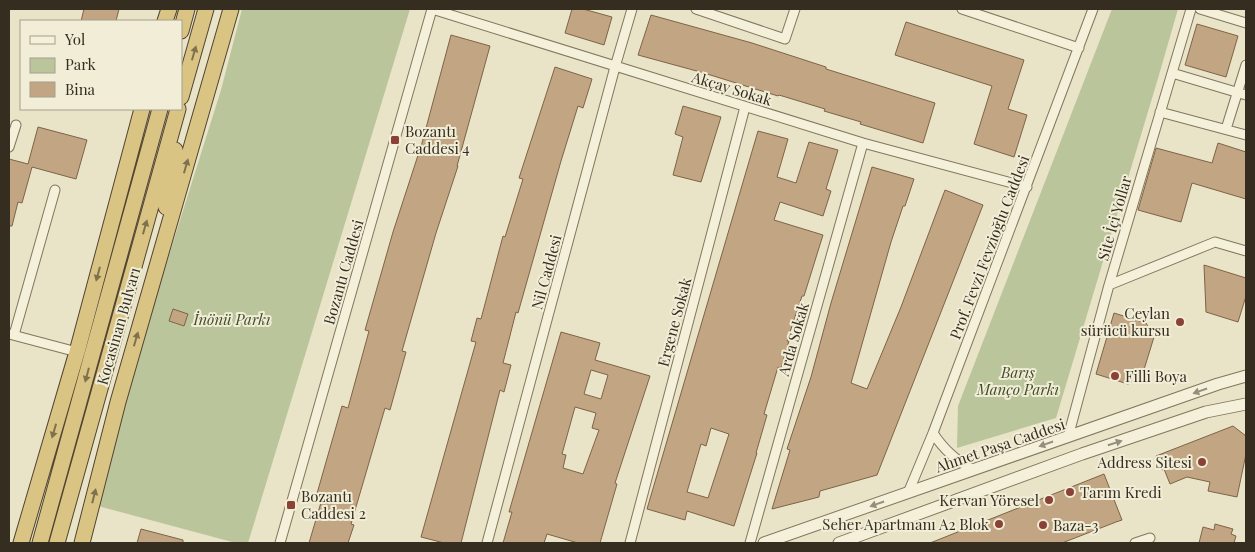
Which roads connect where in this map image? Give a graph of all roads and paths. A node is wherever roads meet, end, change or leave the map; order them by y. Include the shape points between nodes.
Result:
1 (187, 9) edge
2 (206, 9) edge
3 (232, 9) edge
4 (432, 9) edge
5 (632, 9) edge
6 (696, 9) edge
7 (796, 9) edge
8 (962, 9) edge
9 (1093, 9) edge
10 (1191, 9) edge
11 (1200, 9) edge
12 (1246, 23) edge
13 (182, 27) edge
14 (1079, 48) junction
15 (1246, 65) edge
16 (615, 66) junction
17 (1172, 73) junction
18 (183, 92) edge
19 (1242, 94) edge
20 (745, 107) junction
21 (142, 110) edge
22 (159, 110) edge
23 (159, 110) edge
24 (179, 110) edge
25 (180, 110) edge
26 (1160, 112) junction
27 (16, 125) dead end
28 (1226, 129) junction
29 (1246, 135) edge
30 (863, 143) junction
31 (9, 148) edge
32 (1027, 187) junction
33 (55, 190) dead end
34 (104, 250) junction
35 (1246, 250) edge
36 (158, 265) junction
37 (1109, 285) junction
38 (11, 335) edge
39 (77, 352) junction
40 (1246, 376) edge
41 (1246, 404) edge
42 (933, 434) junction
43 (1068, 437) junction
44 (973, 470) junction
45 (908, 493) junction
46 (1150, 538) dead end
47 (21, 543) edge
48 (40, 543) edge
49 (57, 543) edge
50 (82, 543) edge
51 (280, 543) edge
52 (487, 543) edge
53 (630, 543) edge
54 (750, 543) edge
55 (764, 543) edge
56 (839, 543) edge
57 (1135, 543) edge

1 - 13 highway
18 -> 2 highway
36 -> 3 highway
4 - 16 street, Akçay Sokak
4 - 51 street, Bozantı Caddesi
5 - 16 street, Nil Caddesi
6 - 7 street via 785,38
8 - 14 street
9 - 14 street, Prof. Fevzi Fevzioğlu Caddesi
10 - 17 street, Site İçi Yollar
11 - 12 street
14 - 32 street, Prof. Fevzi Fevzioğlu Caddesi
15 - 19 street
16 - 20 street, Akçay Sokak
16 - 52 street, Nil Caddesi
17 - 19 street
17 - 26 street, Site İçi Yollar
19 - 28 street
20 - 30 street, Akçay Sokak
20 - 53 street, Ergene Sokak
21 - 34 highway
22 - 34 highway
23 -> 48 highway, Kocasinan Bulvarı
49 -> 24 highway, Kocasinan Bulvarı
25 - 36 highway
26 - 28 street
26 - 37 street, Site İçi Yollar
27 - 31 street
28 - 29 street
30 - 32 street, Akçay Sokak
30 - 54 street, Arda Sokak
32 - 42 street, Prof. Fevzi Fevzioğlu Caddesi
33 - 38 street
34 -> 39 highway
35 - 37 street via 1215,242
50 -> 36 highway
37 - 43 street, Site İçi Yollar
38 - 39 street
39 -> 47 highway
40 -> 43 street, Ahmet Paşa Caddesi
56 -> 41 street via 1082,454 1206,412
42 - 44 street via 958,462
42 - 45 street, Prof. Fevzi Fevzioğlu Caddesi
43 -> 44 street, Ahmet Paşa Caddesi
44 - 45 street, Ahmet Paşa Caddesi
45 -> 55 street, Ahmet Paşa Caddesi
46 - 57 street

